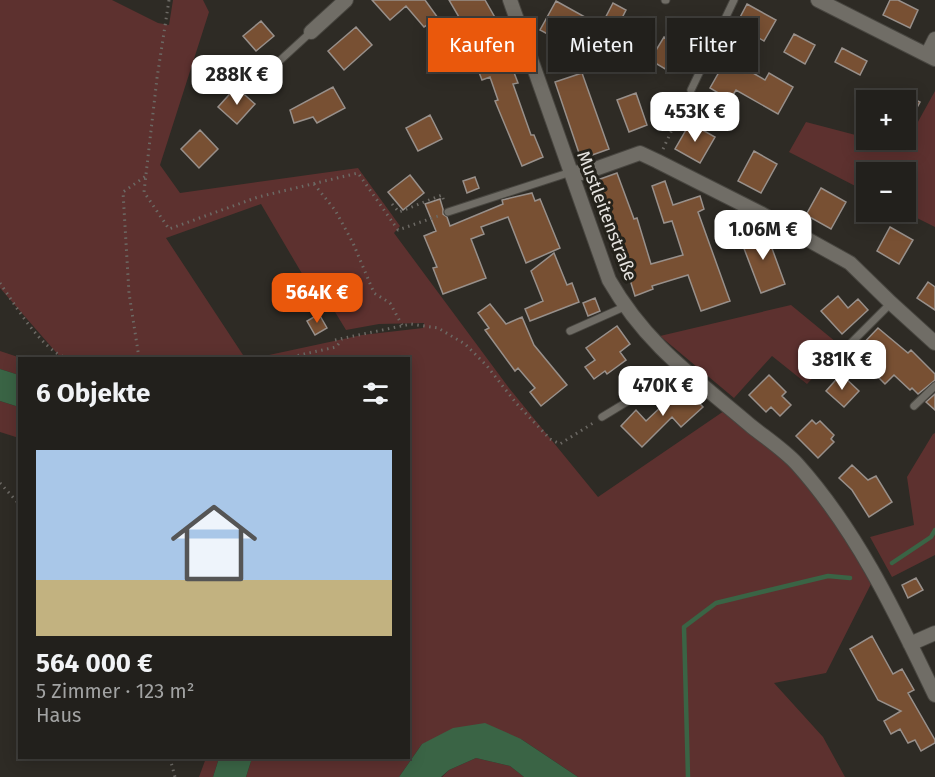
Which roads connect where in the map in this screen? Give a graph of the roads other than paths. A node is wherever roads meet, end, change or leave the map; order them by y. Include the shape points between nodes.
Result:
1 (346, 0) edge
2 (510, 0) edge
3 (734, 0) edge
4 (818, 0) edge
5 (311, 32) joint
6 (935, 39) edge
7 (931, 57) edge
8 (263, 76) dead end
9 (691, 90) road end
10 (571, 172) junction
11 (448, 212) road end
12 (891, 303) junction
13 (624, 307) junction
14 (570, 331) dead end
15 (935, 343) edge
16 (848, 346) dead end
17 (681, 369) junction
18 (935, 386) edge
19 (914, 406) dead end
20 (603, 417) road end
21 (935, 633) edge
22 (910, 644) junction
23 (935, 695) edge

1 - 5 street
2 - 10 street, Mustleitenstraße
3 - 9 lane
4 - 7 street
5 - 8 lane
6 - 7 street
10 - 11 lane
10 - 12 street via 584,173 640,153 850,263
10 - 13 street, Mustleitenstraße via 609,280
12 - 15 street
12 - 16 lane
13 - 14 lane
13 - 17 street, Mustleitenstraße
17 - 20 lane
17 - 22 street, Mustleitenstraße via 796,463 841,520
18 - 19 lane
21 - 22 street
22 - 23 street, Mustleitenstraße

